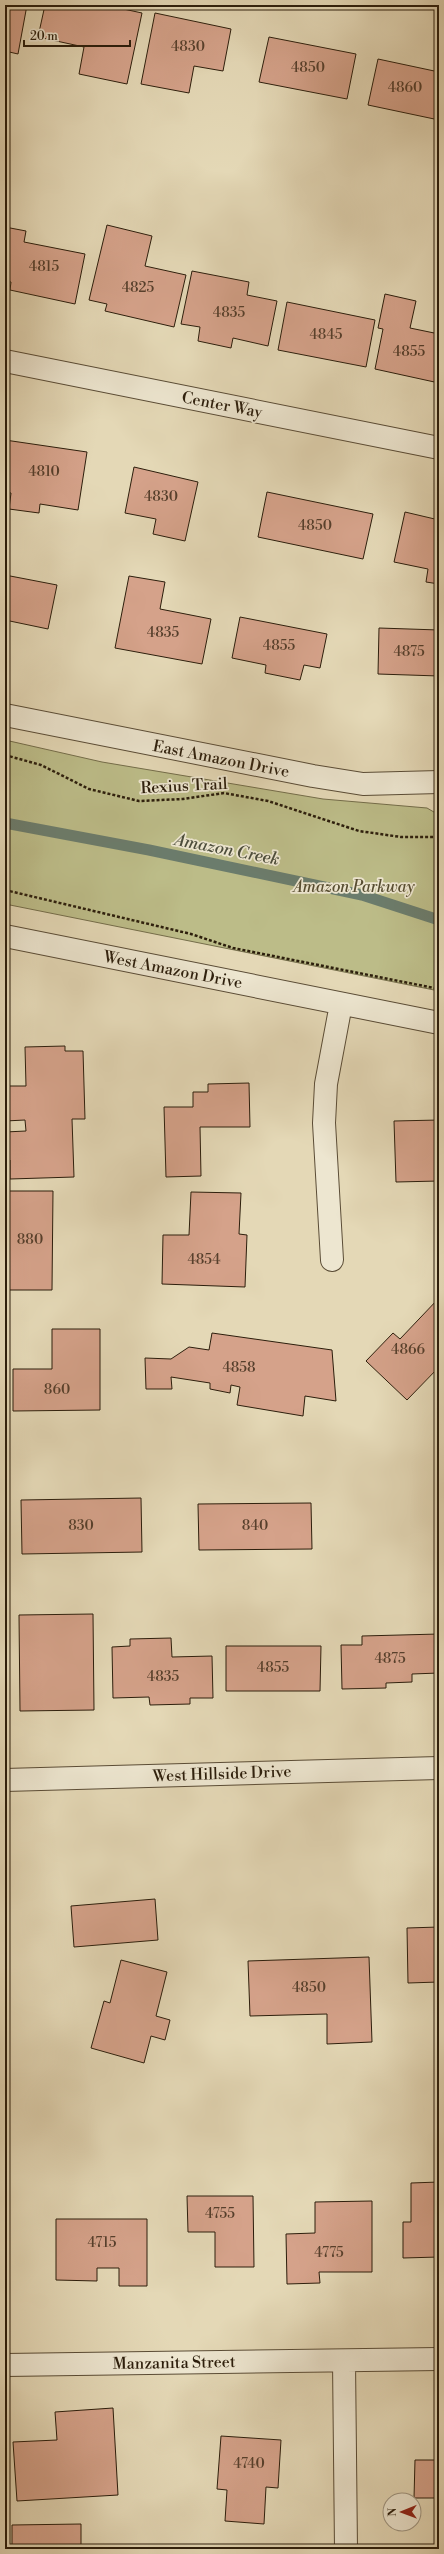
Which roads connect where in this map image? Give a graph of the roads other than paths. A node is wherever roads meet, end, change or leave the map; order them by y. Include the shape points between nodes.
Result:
1 (5, 362) edge
2 (439, 448) edge
3 (5, 715) edge
4 (439, 782) edge
5 (5, 936) edge
6 (341, 1004) junction
7 (439, 1024) edge
8 (332, 1260) dead end
9 (439, 1768) edge
10 (5, 1780) edge
11 (439, 2359) edge
12 (344, 2361) junction
13 (5, 2365) edge
14 (346, 2549) edge

1 - 2 street, Center Way
3 - 4 street, East Amazon Drive via 254,766 356,783
5 - 6 street, West Amazon Drive
6 - 7 street, West Amazon Drive
6 - 8 street via 326,1084 324,1123
9 - 10 street, West Hillside Drive
11 - 12 street, Manzanita Street
12 - 13 street, Manzanita Street
12 - 14 street

